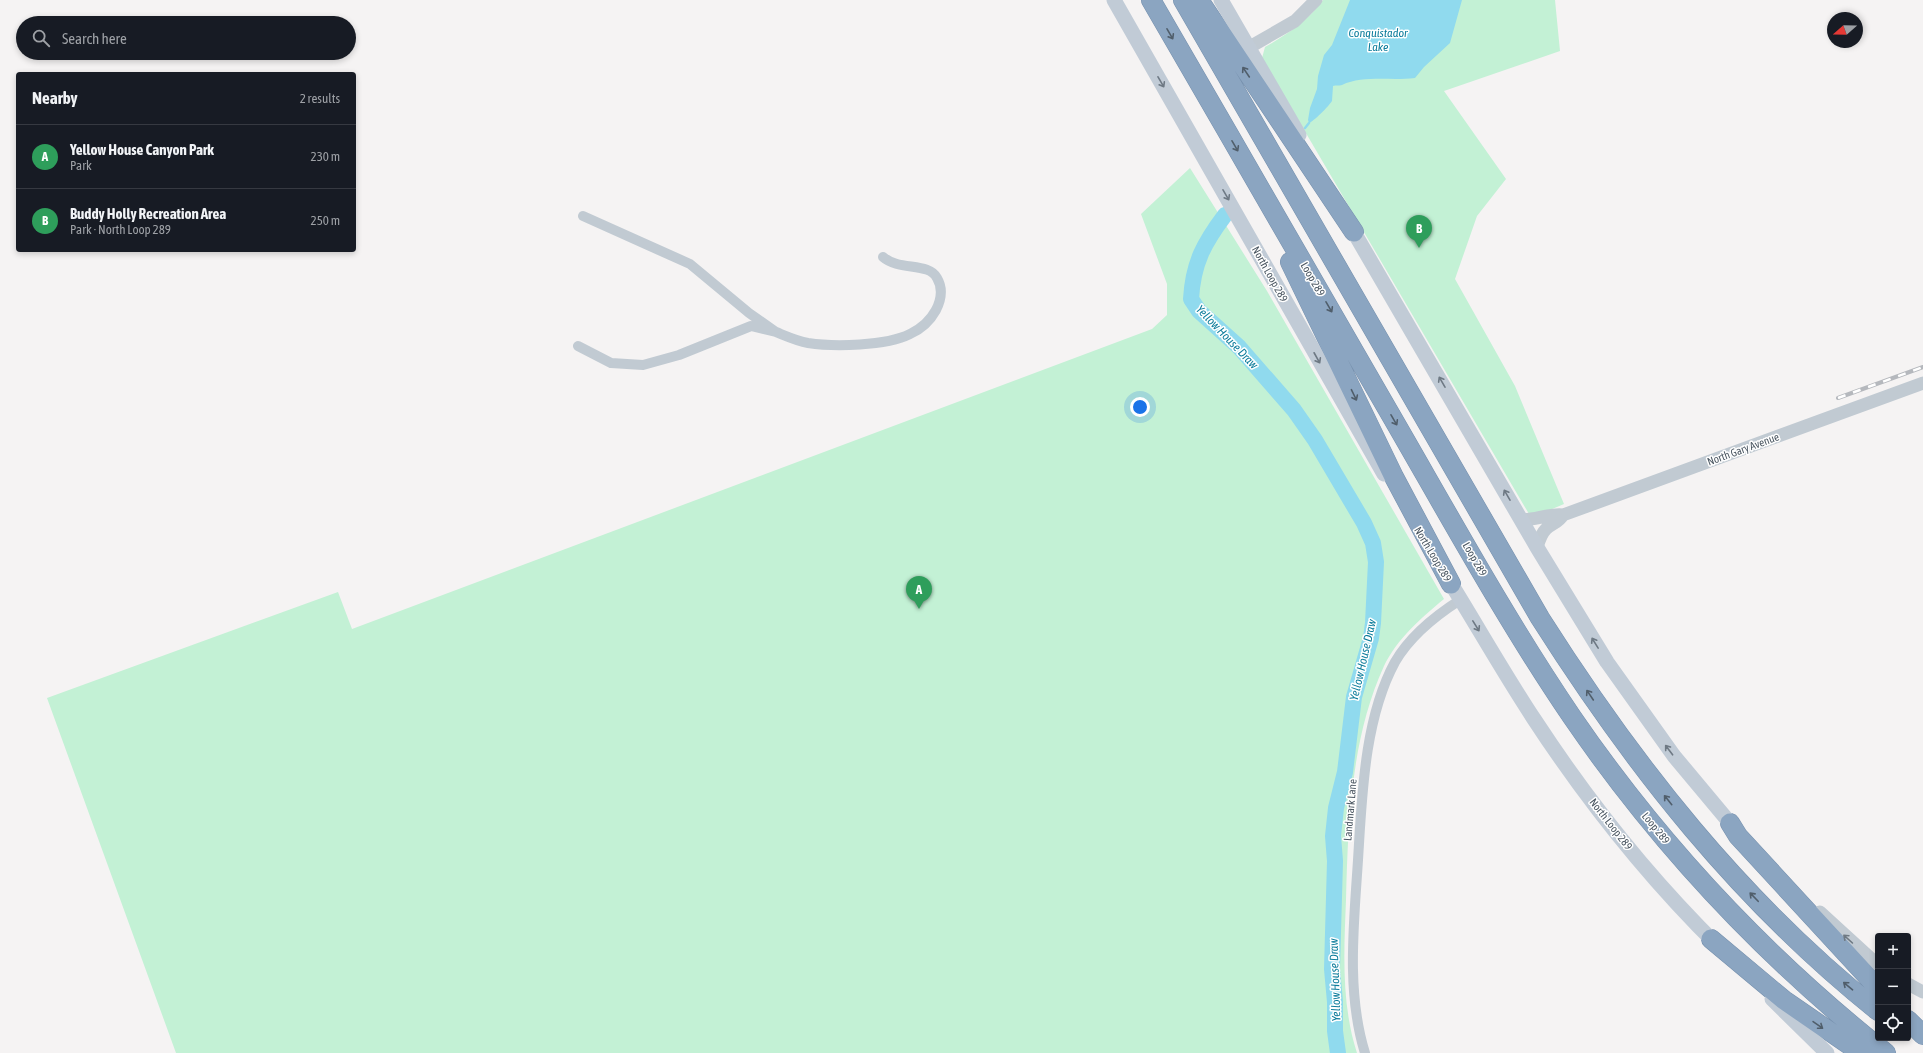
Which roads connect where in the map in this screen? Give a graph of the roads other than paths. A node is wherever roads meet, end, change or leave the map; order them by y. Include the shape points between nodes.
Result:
1 (1114, 0) edge
2 (1151, 0) edge
3 (1183, 0) edge
4 (1199, 0) edge
5 (1221, 0) edge
6 (1316, 0) edge
7 (1248, 48) junction
8 (1249, 170) junction
9 (583, 216) dead end
10 (1354, 232) junction
11 (883, 257) dead end
12 (776, 332) junction
13 (578, 346) dead end
14 (1923, 384) edge
15 (1563, 515) junction
16 (1521, 520) junction
17 (1537, 547) junction
18 (1451, 584) junction
19 (1460, 600) junction
20 (1730, 823) junction
21 (1711, 939) junction
22 (1875, 962) edge
23 (1875, 985) edge
24 (1911, 986) edge
25 (1923, 992) edge
26 (1875, 1008) edge
27 (1911, 1023) edge
28 (1923, 1035) edge
29 (1911, 1037) edge
30 (1923, 1047) edge
31 (1365, 1053) edge
32 (1827, 1053) edge
33 (1861, 1053) edge
34 (1886, 1053) edge

1 -> 18 main road, North Loop 289 via 1348,412
2 -> 8 highway, Loop 289
26 -> 3 highway via 1802,944 1734,877 1692,830 1600,710 1540,618
10 -> 4 highway
5 - 7 main road
6 - 7 street via 1295,21
7 - 10 main road
8 -> 18 highway via 1268,217 1376,441
8 -> 34 highway, Loop 289 via 1522,639 1593,748 1666,841 1725,906 1815,994
9 - 12 street via 690,264
16 -> 10 main road
11 - 12 street via 888,262 902,266 926,268 937,278 941,293 939,304 932,318 923,327 887,342 838,344 808,343
12 - 13 street via 751,326 680,355 643,365 611,362
14 - 15 street, North Gary Avenue
15 - 16 street, North Gary Avenue
15 - 17 street, North Gary Avenue via 1559,522 1543,532
16 - 17 main road
20 -> 17 main road via 1674,756 1641,711 1603,656
18 - 19 main road, North Loop 289
19 -> 21 main road, North Loop 289 via 1534,720 1593,802 1670,896
19 - 31 street, Landmark Lane via 1441,613 1406,645 1384,687 1373,729 1360,824 1353,988
22 -> 20 street via 1834,926
20 - 23 highway via 1738,836
21 - 32 main road, North Loop 289
21 -> 33 highway via 1784,1000
24 - 25 street
27 - 28 highway
29 - 30 highway

